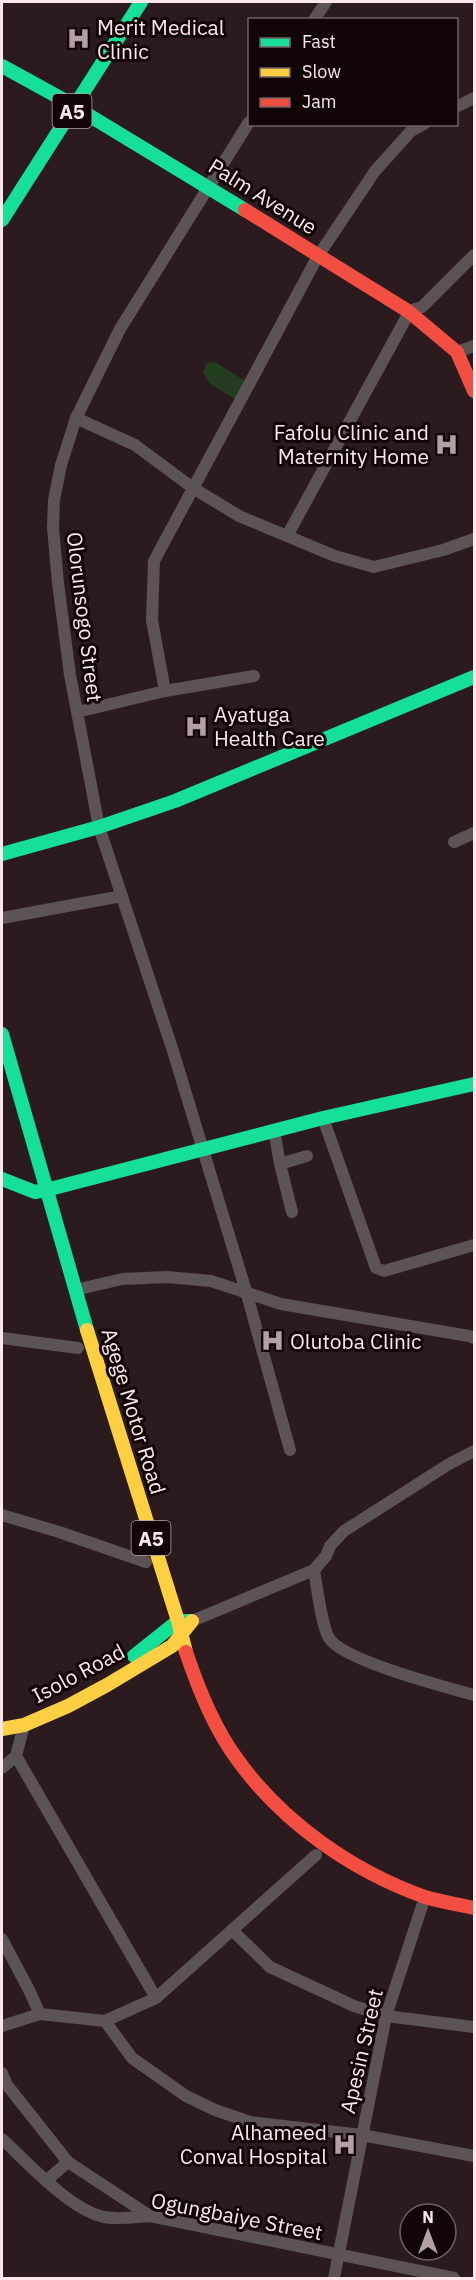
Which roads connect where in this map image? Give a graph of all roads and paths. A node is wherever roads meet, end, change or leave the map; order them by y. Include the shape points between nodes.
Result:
1 (141, 2) edge
2 (326, 2) edge
3 (315, 18) edge
4 (2, 66) edge
5 (474, 98) edge
6 (59, 104) junction
7 (458, 106) edge
8 (74, 108) junction
9 (248, 124) edge
10 (420, 126) edge
11 (210, 188) junction
12 (2, 196) edge
13 (2, 220) edge
14 (474, 255) edge
15 (318, 256) junction
16 (410, 312) junction
17 (474, 346) edge
18 (457, 352) junction
19 (474, 391) edge
20 (75, 418) junction
21 (193, 488) junction
22 (287, 536) junction
23 (474, 538) edge
24 (254, 676) dead end
25 (474, 677) edge
26 (165, 692) junction
27 (77, 712) junction
28 (99, 827) junction
29 (474, 833) edge
30 (454, 842) dead end
31 (2, 854) edge
32 (122, 896) junction
33 (2, 918) edge
34 (2, 1034) edge
35 (2, 1081) edge
36 (474, 1084) edge
37 (323, 1118) junction
38 (274, 1131) junction
39 (202, 1149) junction
40 (307, 1156) dead end
41 (280, 1164) junction
42 (2, 1179) edge
43 (41, 1191) junction
44 (292, 1212) dead end
45 (474, 1245) edge
46 (75, 1290) junction
47 (246, 1292) junction
48 (472, 1336) edge
49 (2, 1338) edge
50 (78, 1348) junction
51 (290, 1450) dead end
52 (474, 1452) edge
53 (2, 1515) edge
54 (147, 1562) junction
55 (314, 1569) junction
56 (179, 1624) junction
57 (176, 1641) junction
58 (474, 1695) edge
59 (2, 1721) edge
60 (24, 1725) junction
61 (2, 1729) edge
62 (16, 1756) junction
63 (2, 1768) edge
64 (316, 1855) junction
65 (422, 1906) junction
66 (474, 1908) edge
67 (474, 1917) edge
68 (232, 1930) junction
69 (2, 1939) edge
70 (156, 1998) junction
71 (40, 2014) junction
72 (386, 2016) junction
73 (105, 2021) junction
74 (2, 2026) edge
75 (474, 2027) edge
76 (2, 2073) edge
77 (362, 2135) junction
78 (2, 2139) edge
79 (474, 2156) edge
80 (68, 2162) junction
81 (47, 2180) junction
82 (150, 2216) junction
83 (339, 2256) junction
84 (334, 2278) edge
85 (454, 2278) edge

1 - 8 main road, A5
2 - 3 street
4 - 6 main road, Palm Avenue
5 - 7 street
6 - 8 main road, Palm Avenue
6 - 12 main road, A5
8 - 11 main road, Palm Avenue
8 - 13 main road, A5
9 - 11 street, Olorunsogo Street
10 - 15 street via 375,171
11 - 15 main road, Palm Avenue
11 - 20 street, Olorunsogo Street via 120,329
14 - 16 street via 422,307
15 - 16 main road, Palm Avenue
15 - 21 street
16 - 18 main road, Palm Avenue
16 - 22 street
17 - 18 street
18 - 19 main road, Palm Avenue
20 - 21 street via 135,445
20 - 27 street, Olorunsogo Street via 61,465 53,528
21 - 22 street via 239,516
21 - 26 street via 154,561 152,620
22 - 23 street via 374,567
24 - 26 street
25 - 28 main road via 175,801
26 - 27 street
27 - 28 street, Olorunsogo Street
28 - 31 main road
28 - 32 street, Olorunsogo Street
29 - 30 street
32 - 33 street
32 - 39 street, Olorunsogo Street
34 - 43 main road, Agege Motor Road / A5
35 - 43 main road, Agege Motor Road / A5
36 - 37 main road
37 - 38 main road
37 - 45 street via 376,1268 384,1271
38 - 39 main road
38 - 41 street
39 - 43 main road
39 - 47 street, Olorunsogo Street
40 - 41 street
41 - 44 street
42 - 43 main road
43 - 46 main road, Agege Motor Road / A5
43 - 50 main road, Agege Motor Road / A5
46 - 47 street via 122,1279 167,1276 211,1281
46 - 56 main road, Agege Motor Road / A5
47 - 48 street via 281,1304
47 - 51 street, Olorunsogo Street
49 - 50 street
50 - 54 main road, Agege Motor Road / A5
52 - 55 street via 344,1531
53 - 54 street
54 - 56 main road, Agege Motor Road / A5
55 - 56 street
55 - 58 street via 329,1638 343,1650
56 - 57 main road, Agege Motor Road / A5
56 - 59 main road, Isolo Road via 92,1684 19,1718
57 - 60 main road, Isolo Road via 78,1701
57 - 64 main road, Agege Motor Road / A5 via 181,1671 210,1737 252,1795
57 - 66 main road, Agege Motor Road / A5 via 241,1765 283,1811 332,1850 384,1879 426,1897
60 - 61 main road, Isolo Road
60 - 62 street
62 - 63 street
62 - 70 street
64 - 65 main road, Agege Motor Road / A5 via 374,1888
64 - 68 street
65 - 67 main road, Agege Motor Road / A5
65 - 72 street, Apesin Street
68 - 70 street
68 - 72 street via 270,1967 338,1999
69 - 71 street
70 - 73 street
71 - 73 street
71 - 74 street
72 - 75 street
72 - 77 street, Apesin Street
73 - 77 street via 132,2058 186,2096 215,2110 250,2122
76 - 80 street via 7,2085
77 - 79 street
77 - 83 street, Apesin Street
78 - 81 street, Ogungbaiye Street
80 - 81 street
80 - 82 street
81 - 82 street, Ogungbaiye Street via 79,2205 101,2216
82 - 83 street, Ogungbaiye Street
83 - 84 street, Apesin Street
83 - 85 street, Ogungbaiye Street

